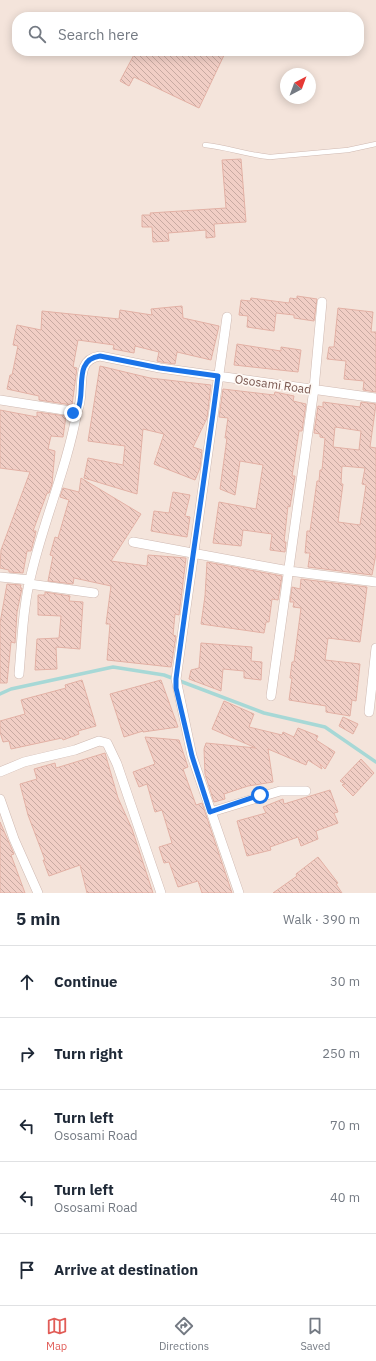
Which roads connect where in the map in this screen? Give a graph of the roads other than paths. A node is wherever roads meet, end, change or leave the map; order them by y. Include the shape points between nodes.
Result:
1 (376, 144) edge
2 (205, 145) dead end
3 (322, 302) dead end
4 (227, 317) dead end
5 (218, 376) junction
6 (314, 389) junction
7 (376, 398) edge
8 (0, 400) edge
9 (77, 412) junction
10 (133, 542) dead end
11 (192, 552) junction
12 (289, 571) junction
13 (0, 576) edge
14 (29, 582) junction
15 (376, 582) edge
16 (94, 593) dead end
17 (376, 648) edge
18 (19, 674) dead end
19 (271, 696) dead end
20 (369, 712) dead end
21 (0, 772) edge
22 (306, 791) dead end
23 (0, 799) edge
24 (210, 812) junction
25 (38, 893) edge
26 (161, 893) edge
27 (239, 893) edge

1 - 2 lane via 348,150 270,157
3 - 6 street
4 - 5 street
5 - 6 street, Ososami Road
5 - 9 street, Ososami Road via 100,356 92,358 84,365
5 - 11 street
6 - 7 street, Ososami Road
6 - 12 street
8 - 9 street
9 - 14 street, Ososami Road via 67,458
10 - 11 street
11 - 12 street
11 - 24 street via 176,688 192,756
12 - 15 street
12 - 19 street
13 - 14 street
14 - 16 street
14 - 18 street, Ososami Road
17 - 20 street
21 - 26 street via 24,762 75,750 96,742 107,743 117,764
22 - 24 street via 280,791
23 - 25 street via 14,839
24 - 27 street

